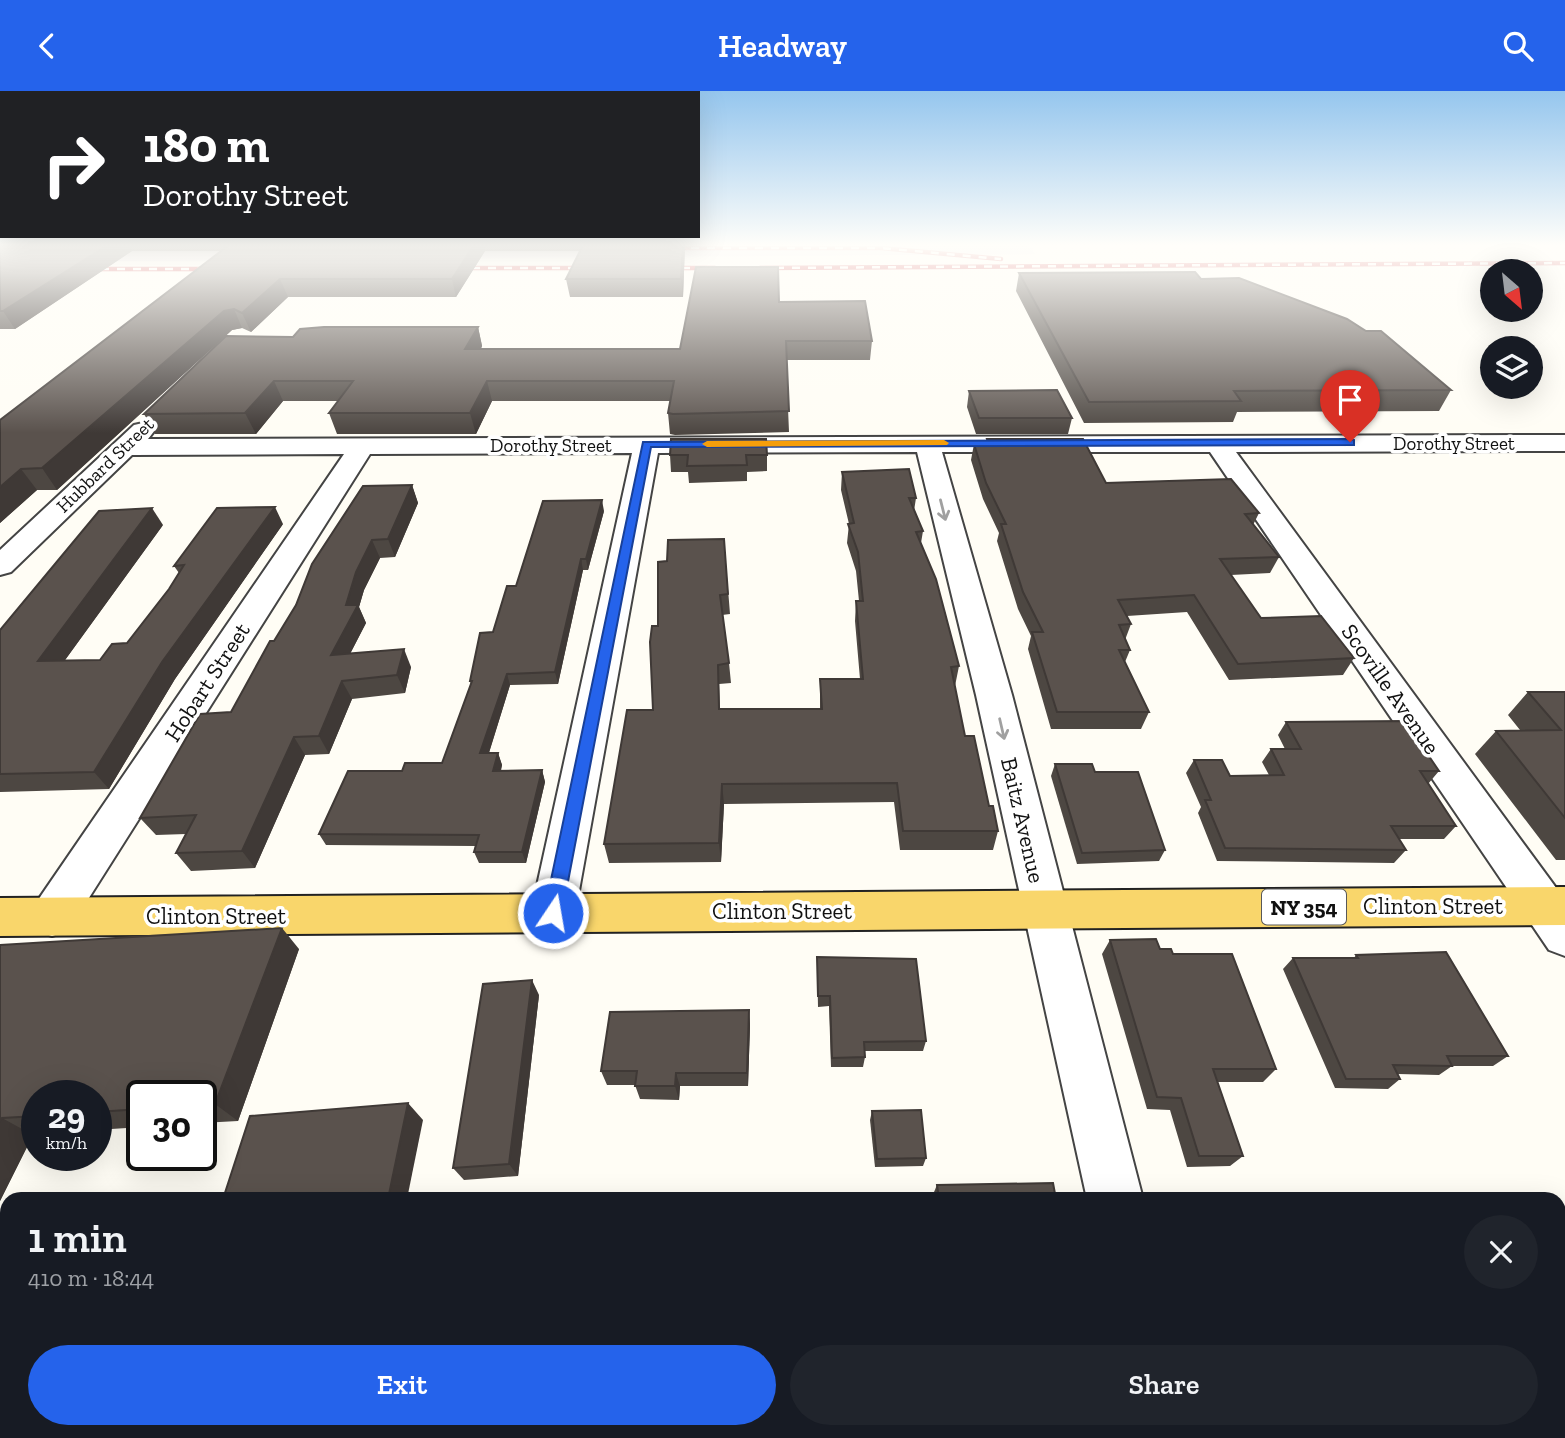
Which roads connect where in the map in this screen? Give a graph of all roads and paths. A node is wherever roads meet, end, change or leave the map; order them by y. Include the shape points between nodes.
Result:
1 (161, 412) edge
2 (1216, 442) junction
3 (927, 443) junction
4 (1565, 443) edge
5 (646, 444) junction
6 (362, 446) junction
7 (125, 447) junction
8 (0, 566) edge
9 (1044, 909) junction
10 (553, 913) junction
11 (1558, 916) edge
12 (0, 917) edge
13 (52, 917) junction
14 (1113, 1192) edge

1 - 7 street, Hubbard Street
2 - 3 street, Dorothy Street
2 - 4 street, Dorothy Street
2 - 11 street, Scoville Avenue
3 - 5 street, Dorothy Street
3 -> 9 street, Baitz Avenue via 994,695
5 - 6 street, Dorothy Street
5 - 10 street
6 - 7 street, Dorothy Street
6 - 13 street, Hobart Street
7 - 8 street, Hubbard Street
9 - 10 main road, Clinton Street / NY 354
9 - 11 main road, Clinton Street / NY 354
9 - 14 street, Baitz Avenue
10 - 13 main road, Clinton Street / NY 354
12 - 13 main road, Clinton Street / NY 354

